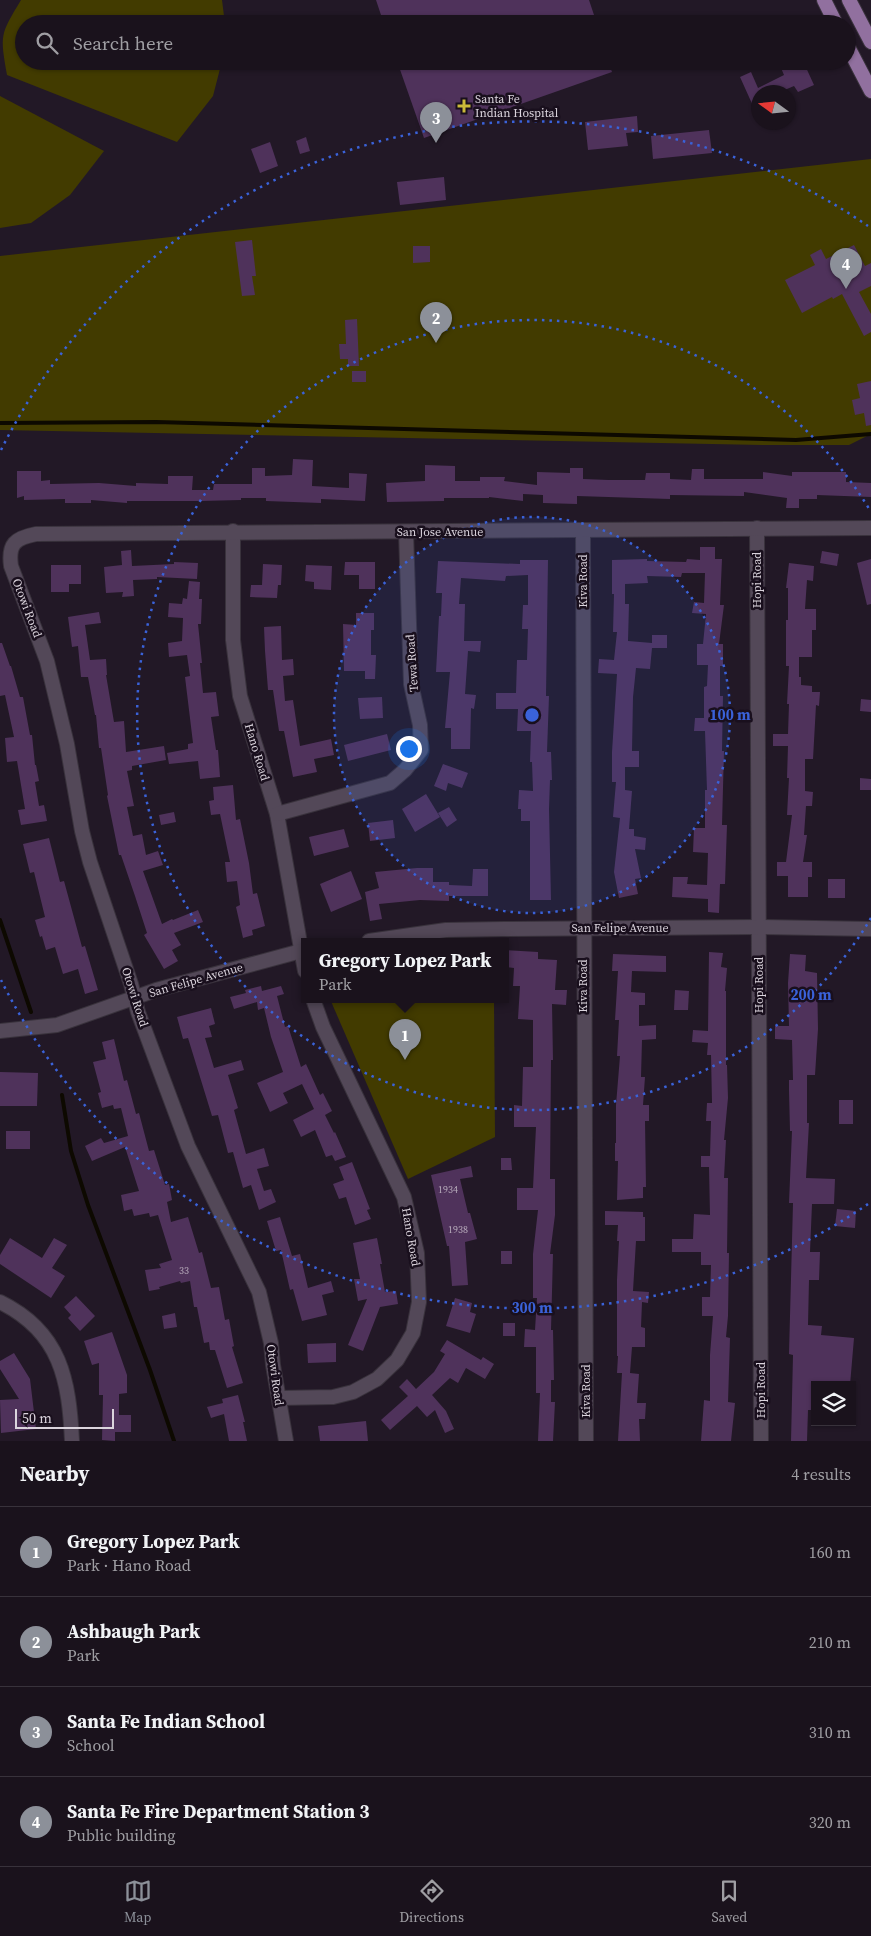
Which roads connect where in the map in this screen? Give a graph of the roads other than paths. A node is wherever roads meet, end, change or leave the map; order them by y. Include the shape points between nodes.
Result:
1 (824, 0) edge
2 (849, 0) edge
3 (832, 15) edge
4 (871, 42) edge
5 (856, 62) edge
6 (871, 91) edge
7 (757, 528) junction
8 (871, 528) edge
9 (233, 531) junction
10 (582, 531) junction
11 (406, 532) junction
12 (13, 545) joint
13 (277, 814) junction
14 (758, 927) junction
15 (583, 928) junction
16 (871, 929) edge
17 (390, 938) edge
18 (301, 940) edge
19 (301, 952) edge
20 (135, 998) junction
21 (314, 1003) edge
22 (0, 1030) edge
23 (0, 1302) edge
24 (279, 1398) junction
25 (72, 1441) edge
26 (286, 1441) edge
27 (586, 1441) edge
28 (761, 1441) edge

1 - 3 main road
2 - 4 main road
5 - 6 main road
7 - 8 street, San Jose Avenue
7 - 10 street, San Jose Avenue
7 - 14 street, Hopi Road
9 - 11 street, San Jose Avenue
9 - 12 street, San Jose Avenue via 36,534 23,537
9 - 13 street, Hano Road via 233,640 240,696
10 - 11 street, San Jose Avenue
10 - 15 street, Kiva Road
11 - 13 street, Tewa Road via 411,684 420,725 421,750 390,783
12 - 20 street, Otowi Road via 11,566 47,661 90,862
13 - 18 street, Hano Road
14 - 15 street, San Felipe Avenue
14 - 16 street, San Felipe Avenue
14 - 28 street, Hopi Road
15 - 17 street, San Felipe Avenue via 446,930
15 - 27 street, Kiva Road
19 - 20 street, San Felipe Avenue
20 - 22 street, San Felipe Avenue via 57,1025
20 - 24 street, Otowi Road via 188,1146 259,1292
21 - 24 street, Hano Road via 404,1198 417,1253 419,1302 413,1333 397,1360 377,1379 353,1392 333,1397
23 - 25 street via 38,1330 57,1358 68,1391
24 - 26 street, Otowi Road

